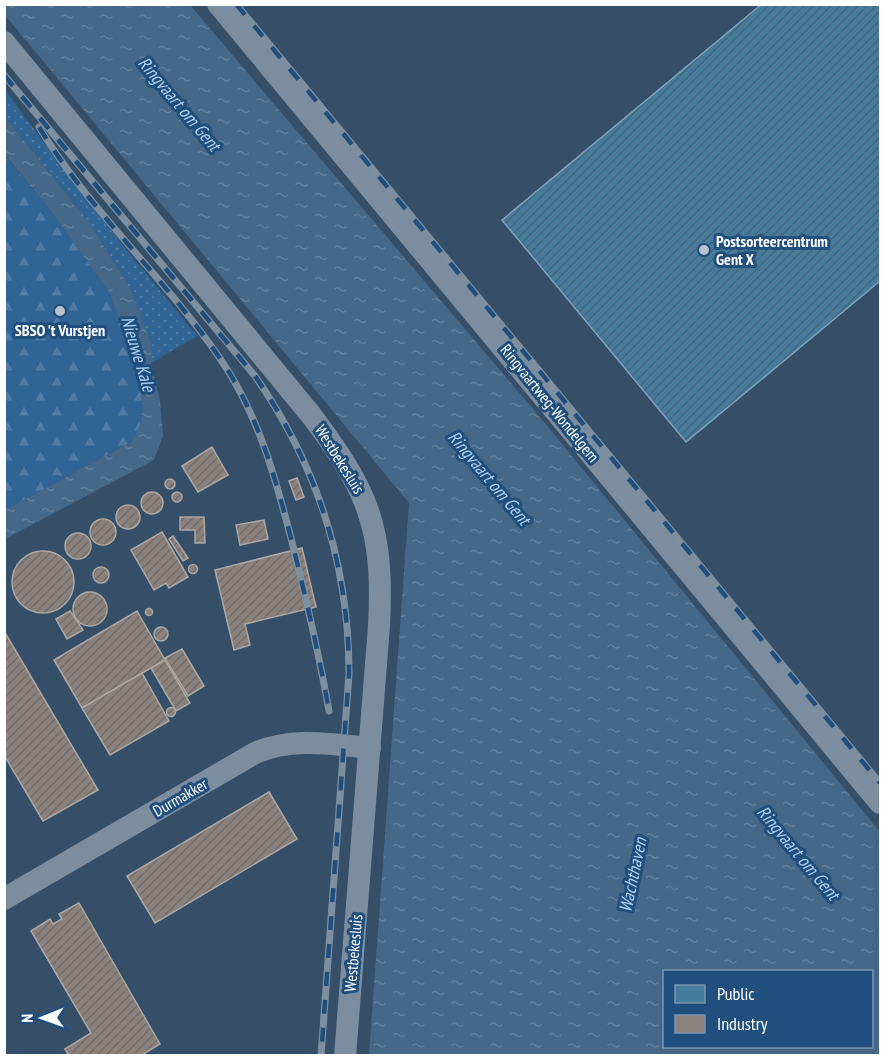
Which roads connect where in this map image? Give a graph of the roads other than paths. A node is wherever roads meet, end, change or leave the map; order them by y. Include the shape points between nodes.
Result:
1 (218, 4) edge
2 (4, 42) edge
3 (370, 748) junction
4 (880, 803) edge
5 (4, 899) edge
6 (345, 1056) edge

1 - 4 street, Ringvaartweg-Wondelgem
2 - 3 street, Westbekesluis via 311,415 357,482 372,519 380,566
3 - 5 street, Durmakker via 294,742 267,748
3 - 6 street, Westbekesluis

